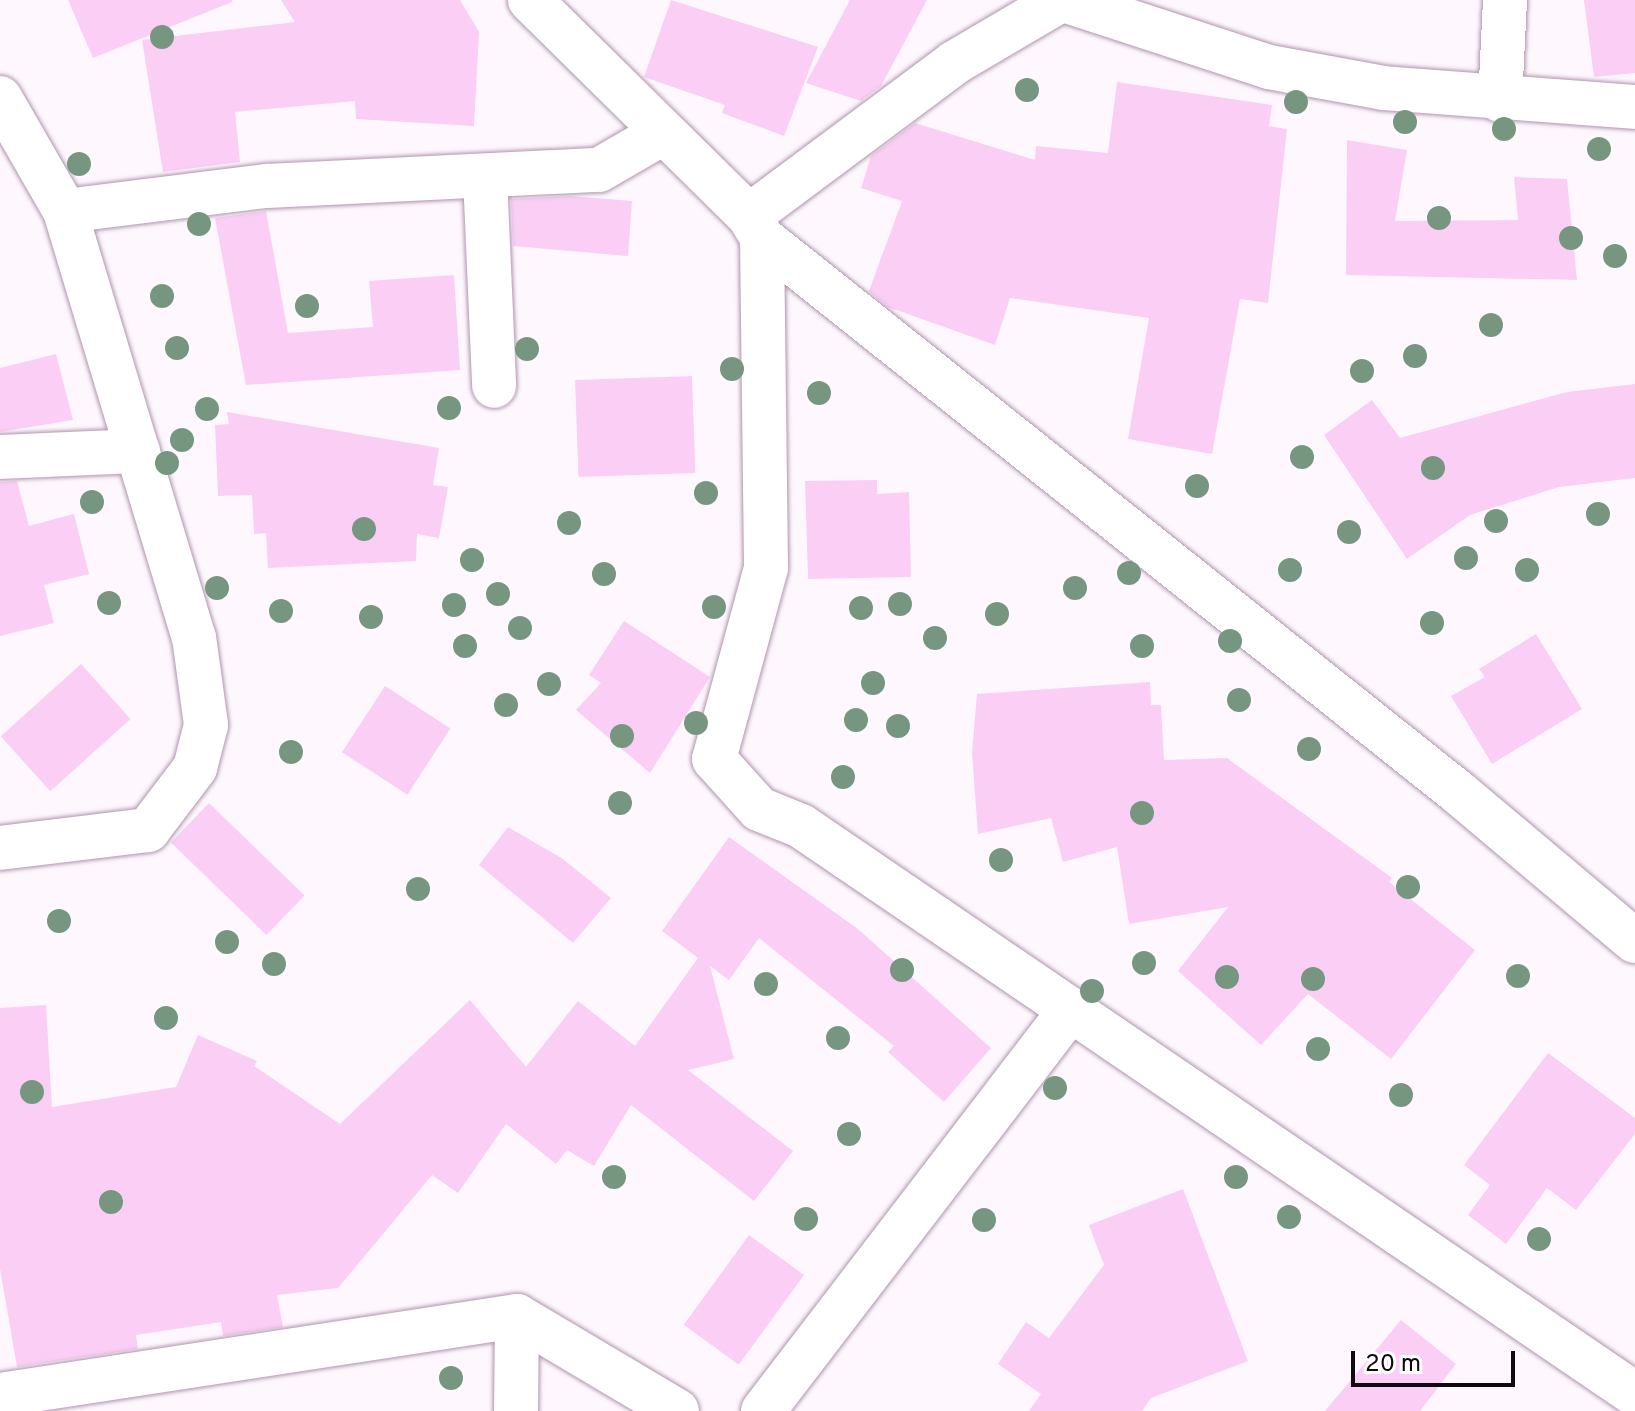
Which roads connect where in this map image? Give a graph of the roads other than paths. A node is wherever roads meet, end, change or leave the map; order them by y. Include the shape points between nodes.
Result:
1 (530, 0) edge
2 (1063, 0) edge
3 (1505, 0) edge
4 (0, 98) edge
5 (1500, 100) junction
6 (1635, 107) edge
7 (661, 134) junction
8 (485, 176) junction
9 (65, 211) junction
10 (756, 227) junction
11 (494, 386) dead end
12 (138, 451) junction
13 (0, 457) edge
14 (0, 848) edge
15 (1635, 941) edge
16 (1071, 1009) junction
17 (517, 1316) junction
18 (1635, 1394) edge
19 (0, 1395) edge
20 (516, 1411) edge
21 (677, 1411) edge
22 (763, 1411) edge

1 - 7 street
2 - 5 street via 1269,67 1383,88
2 - 10 street via 954,63
3 - 5 street
4 - 9 street
5 - 6 street
7 - 8 street via 599,170
7 - 10 street
8 - 9 street via 267,186
8 - 11 street
9 - 12 street
10 - 15 street via 1447,783
10 - 16 street via 766,568 714,759 759,809 801,826
12 - 13 street
12 - 14 street via 194,637 206,725 195,768 148,830
16 - 18 street
16 - 22 street
17 - 19 street
17 - 20 street
17 - 21 street

